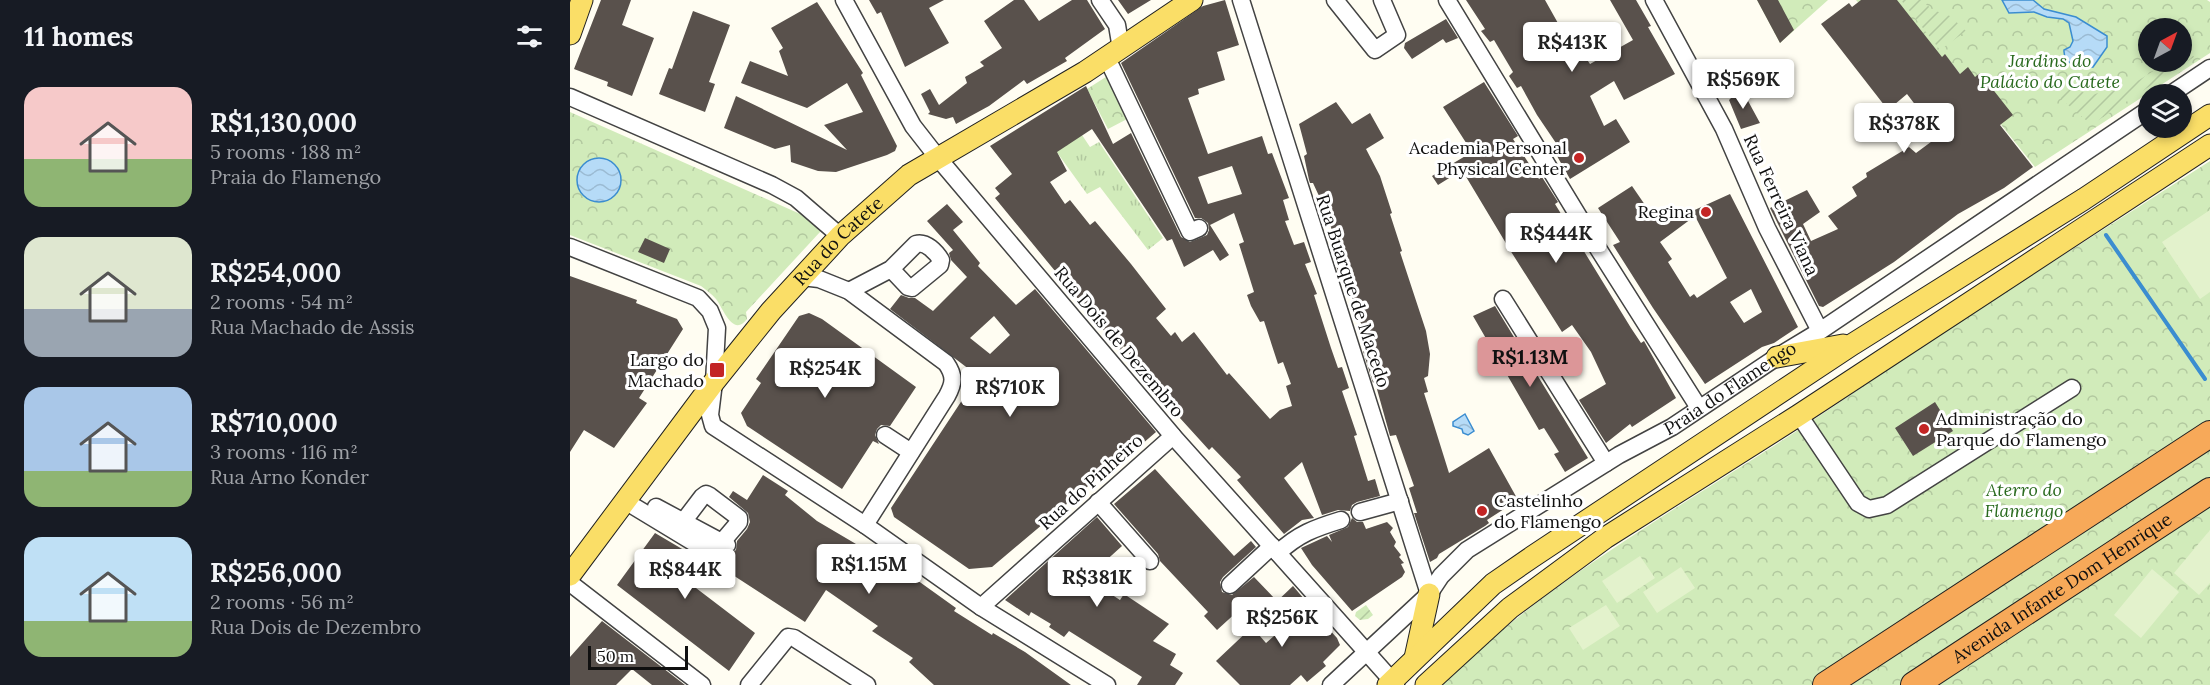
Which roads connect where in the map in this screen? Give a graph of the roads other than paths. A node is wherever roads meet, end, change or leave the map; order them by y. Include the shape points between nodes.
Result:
1 (582, 0) edge
2 (844, 0) edge
3 (1100, 0) edge
4 (1192, 0) edge
5 (1241, 0) edge
6 (1382, 0) edge
7 (1447, 0) edge
8 (1654, 0) edge
9 (1341, 2) edge
10 (570, 34) edge
11 (1114, 53) junction
12 (2210, 68) edge
13 (2186, 84) edge
14 (570, 97) edge
15 (2210, 115) edge
16 (2138, 117) edge
17 (2210, 145) edge
18 (938, 158) junction
19 (1199, 228) dead end
20 (840, 236) junction
21 (570, 247) edge
22 (891, 269) dead end
23 (802, 276) junction
24 (849, 291) junction
25 (1503, 299) dead end
26 (1820, 331) junction
27 (1853, 344) junction
28 (1777, 357) junction
29 (714, 382) junction
30 (2072, 387) dead end
31 (1699, 408) junction
32 (1799, 415) junction
33 (2210, 434) edge
34 (885, 435) dead end
35 (1173, 436) junction
36 (911, 452) junction
37 (1606, 463) junction
38 (2210, 491) edge
39 (628, 497) junction
40 (1400, 501) junction
41 (1098, 502) junction
42 (1360, 513) dead end
43 (1341, 520) dead end
44 (682, 522) junction
45 (865, 525) junction
46 (723, 548) junction
47 (1275, 550) junction
48 (1150, 561) dead end
49 (570, 575) edge
50 (570, 583) edge
51 (1230, 585) dead end
52 (1429, 594) junction
53 (981, 606) junction
54 (1366, 652) junction
55 (1415, 658) junction
56 (1392, 684) edge
57 (702, 685) edge
58 (749, 685) edge
59 (867, 685) edge
60 (1107, 685) edge
61 (1331, 685) edge
62 (1426, 685) edge
63 (1826, 685) edge
64 (1914, 685) edge

1 - 10 main road
2 - 18 street, Rua Dois de Dezembro via 913,126
3 - 11 street via 1117,26
4 - 11 main road, Rua do Catete
5 - 40 street, Rua Buarque de Macedo
6 - 9 street via 1397,36 1375,50
7 - 31 street
8 - 26 street, Rua Ferreira Viana via 1724,129 1767,228
11 - 18 main road, Rua do Catete
11 - 19 street via 1190,232
12 - 13 street
14 - 20 street via 772,185 796,198
15 - 27 main road, Praia do Flamengo
16 - 26 street, Praia do Flamengo
17 - 32 main road
18 - 20 main road, Rua do Catete via 909,175
18 - 35 street, Rua Dois de Dezembro
20 - 23 main road, Rua do Catete
21 - 29 street via 698,298 710,311 717,328
22 - 24 street
23 - 24 street
23 - 29 main road, Rua do Catete
24 - 36 street via 946,363 953,376 953,385
25 - 37 street
26 - 28 street, Praia do Flamengo
27 - 28 main road
27 - 55 main road, Praia do Flamengo via 1493,584
28 - 31 street, Praia do Flamengo
29 - 39 main road, Rua do Catete
29 - 45 street via 710,416 713,426
30 - 32 street via 1887,505 1869,509 1858,503
31 - 37 street, Praia do Flamengo
32 - 62 main road via 1558,571 1510,608
33 - 63 highway
34 - 36 street
35 - 41 street, Rua do Pinheiro
35 - 47 street, Rua Dois de Dezembro
36 - 45 street
37 - 52 street, Praia do Flamengo via 1467,550
38 - 64 highway, Avenida Infante Dom Henrique
39 - 44 street
39 - 46 street
39 - 49 main road, Rua do Catete
40 - 42 street
40 - 52 street, Rua Buarque de Macedo
41 - 48 street
41 - 53 street, Rua do Pinheiro
43 - 47 street via 1314,528
44 - 46 street
44 - 46 street via 702,497 710,496 739,519
45 - 53 street
47 - 51 street
47 - 54 street, Rua Dois de Dezembro
50 - 57 street
52 - 54 street, Praia do Flamengo
52 - 55 main road
53 - 60 street
54 - 56 street, Rua Dois de Dezembro
54 - 61 street, Praia do Flamengo
55 - 56 main road, Praia do Flamengo
58 - 59 street via 788,637

